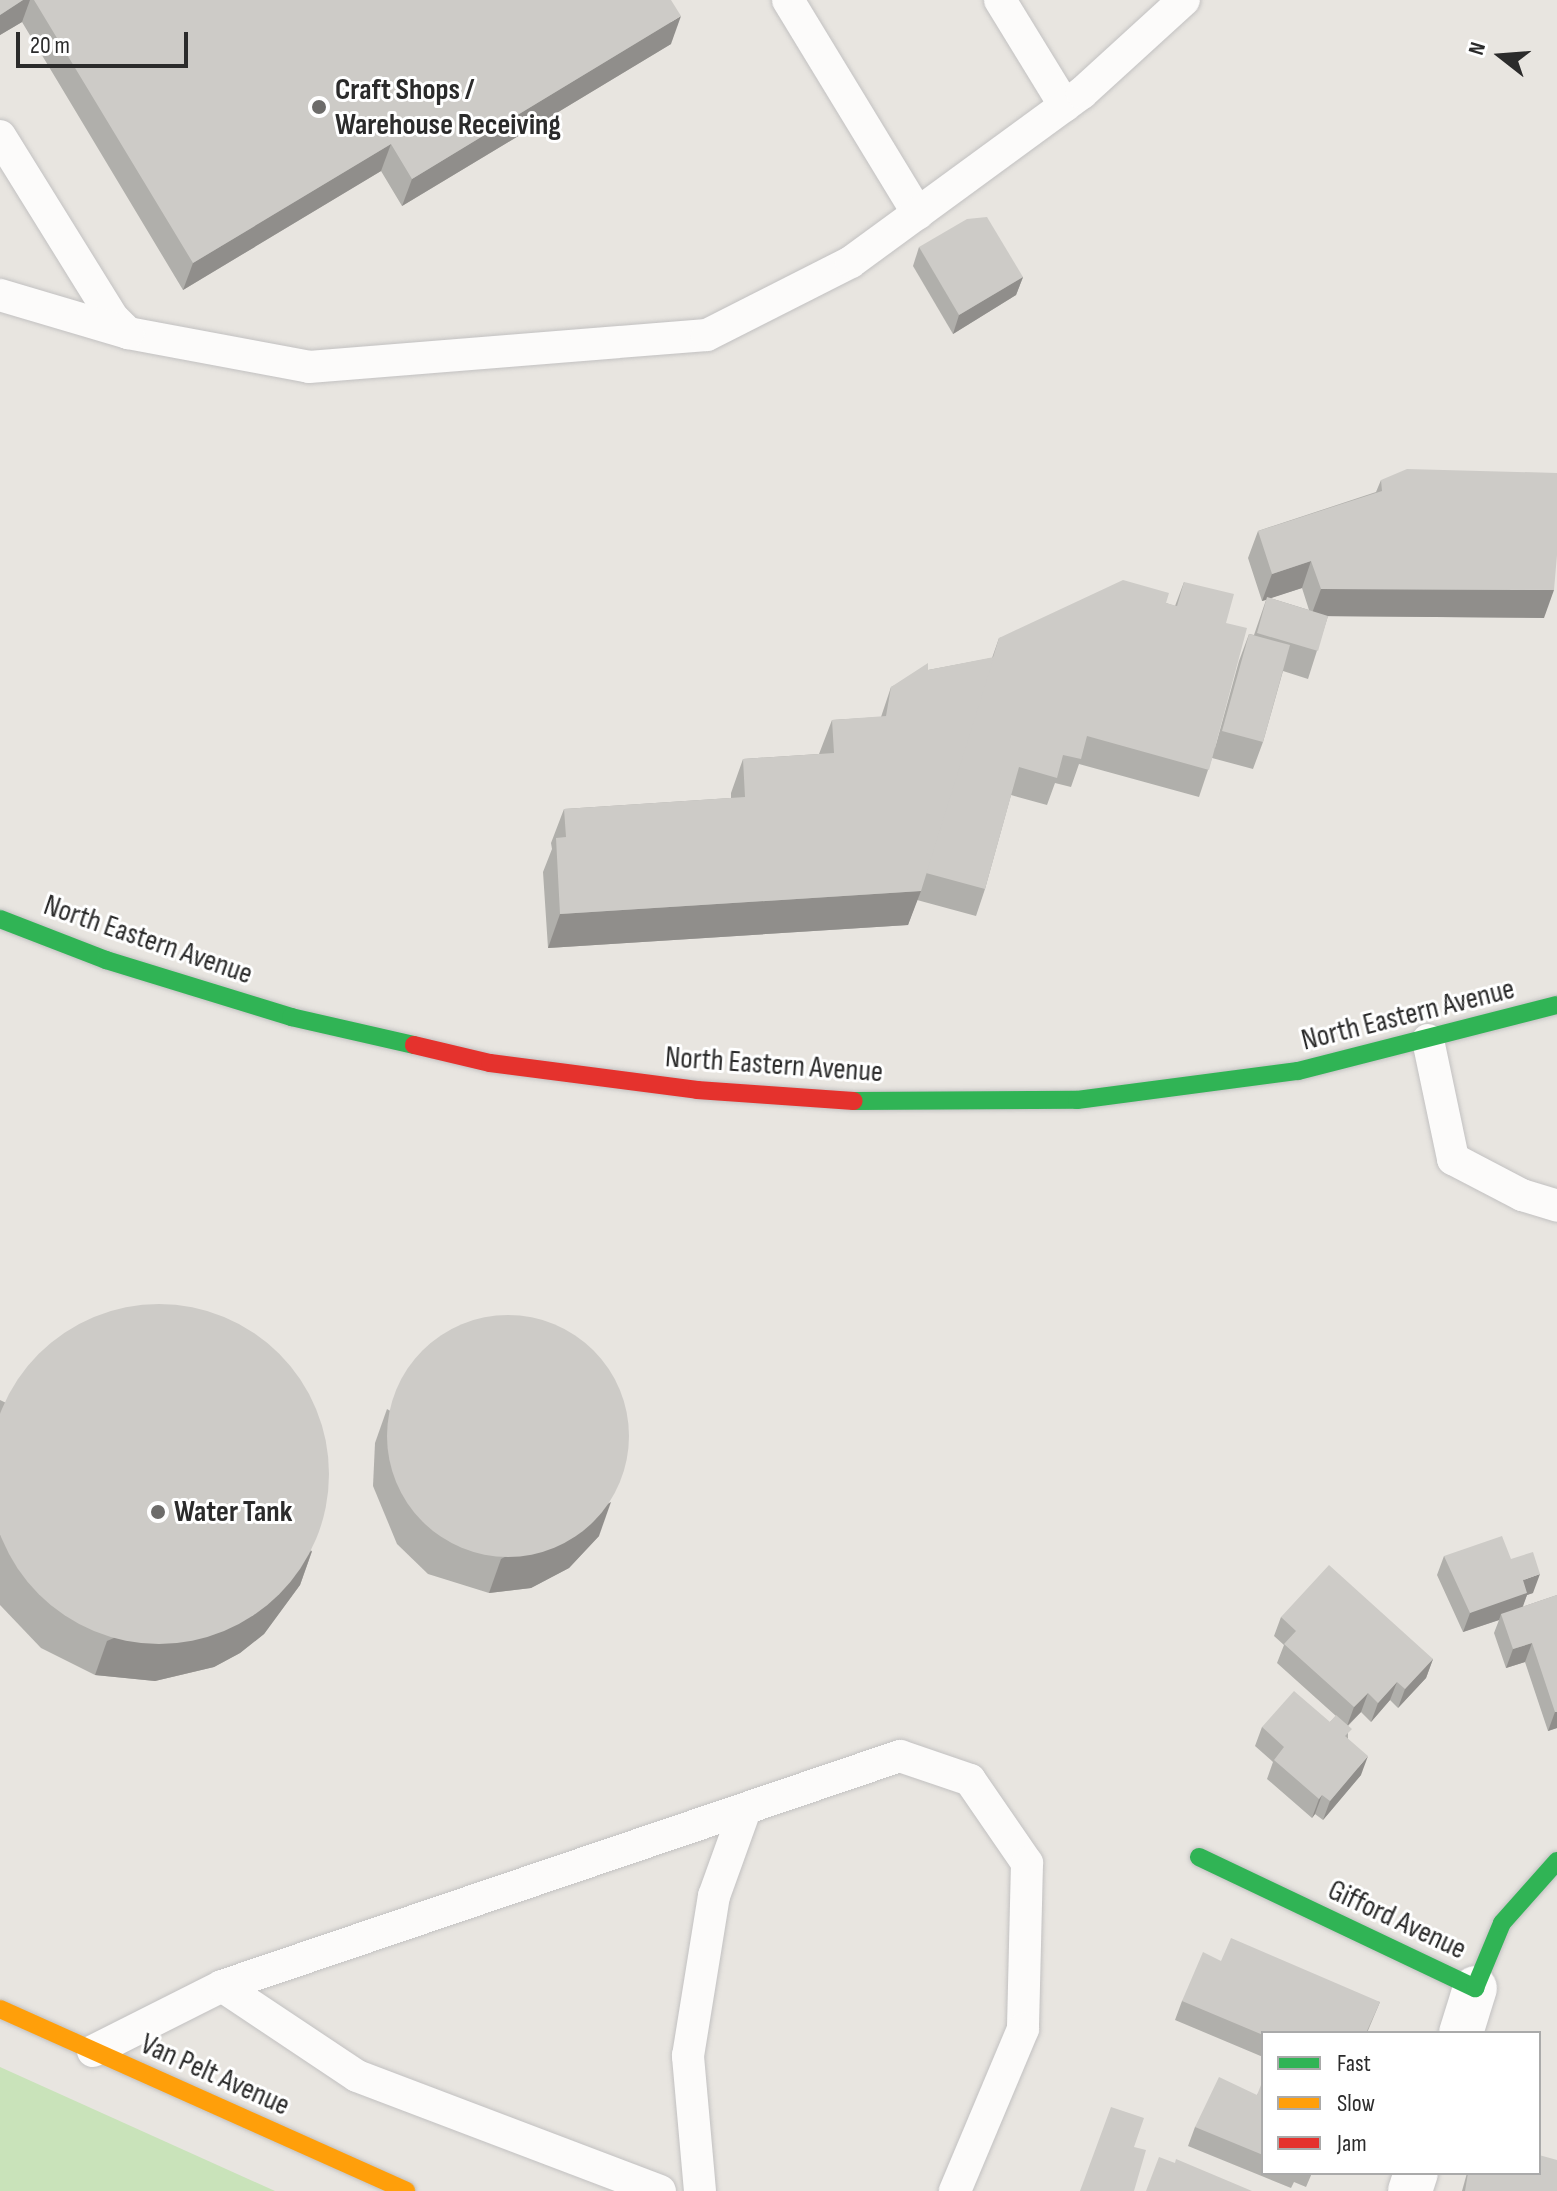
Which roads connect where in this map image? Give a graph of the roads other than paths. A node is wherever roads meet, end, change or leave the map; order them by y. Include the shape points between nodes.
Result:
1 (788, 0) edge
2 (1000, 0) edge
3 (1184, 0) edge
4 (1065, 106) junction
5 (0, 136) edge
6 (918, 214) junction
7 (0, 295) edge
8 (128, 333) junction
9 (0, 919) edge
10 (1557, 1005) edge
11 (1428, 1040) junction
12 (1557, 1206) edge
13 (745, 1810) junction
14 (1199, 1857) dead end
15 (1557, 1861) edge
16 (222, 1986) junction
17 (1475, 1988) junction
18 (0, 2009) edge
19 (1462, 2031) edge
20 (93, 2051) junction
21 (406, 2191) edge
22 (660, 2191) edge
23 (700, 2191) edge
24 (955, 2191) edge

1 - 6 lane
2 - 4 lane
3 - 4 lane
4 - 6 lane
5 - 8 lane via 113,318
6 - 8 lane via 851,262 707,335 309,367
7 - 8 lane
9 - 11 main road, North Eastern Avenue via 106,960 291,1017 490,1063 697,1090 884,1103 1077,1100 1298,1071
10 - 11 main road, North Eastern Avenue
11 - 12 lane via 1453,1159 1522,1195
13 - 16 lane
13 - 23 lane via 714,1896 688,2056
13 - 24 lane via 900,1756 970,1780 1027,1863 1023,2029
14 - 17 main road, Gifford Avenue
15 - 17 main road, Gifford Avenue via 1502,1923
16 - 20 lane
16 - 22 lane via 357,2076
17 - 19 street
18 - 20 main road, Van Pelt Avenue
20 - 21 main road, Van Pelt Avenue

